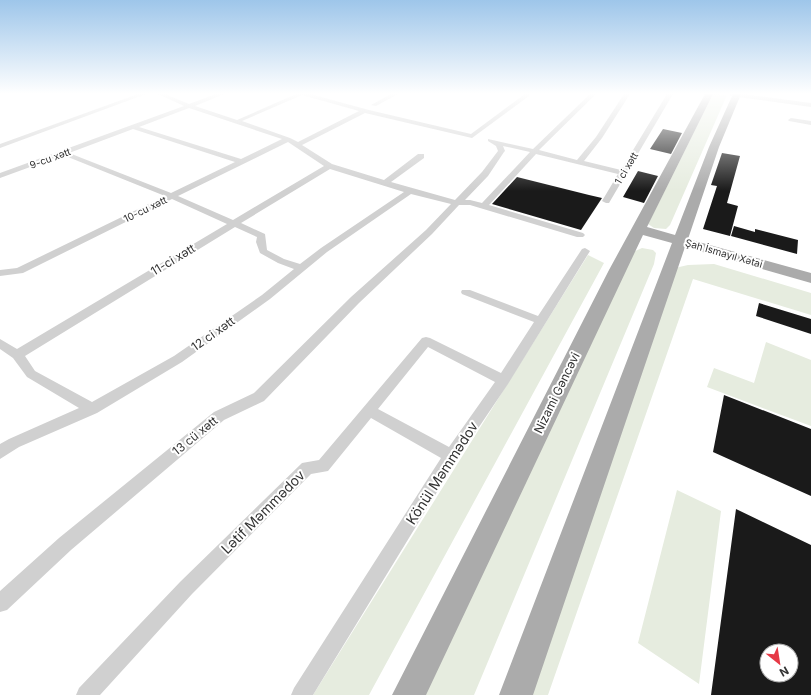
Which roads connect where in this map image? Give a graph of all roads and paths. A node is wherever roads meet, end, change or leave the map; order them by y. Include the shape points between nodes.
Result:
1 (54, 126) edge
2 (254, 126) edge
3 (334, 126) edge
4 (431, 126) edge
5 (485, 126) edge
6 (560, 126) edge
7 (605, 126) edge
8 (651, 126) edge
9 (692, 126) edge
10 (722, 126) edge
11 (134, 127) joint
12 (472, 136) junction
13 (288, 139) junction
14 (490, 140) junction
15 (298, 145) junction
16 (0, 146) edge
17 (535, 151) junction
18 (64, 153) junction
19 (421, 156) dead end
20 (241, 162) junction
21 (579, 162) junction
22 (329, 166) junction
23 (623, 173) junction
24 (0, 176) edge
25 (385, 183) junction
26 (410, 191) junction
27 (171, 196) junction
28 (606, 201) dead end
29 (456, 203) junction
30 (484, 206) junction
31 (233, 224) junction
32 (638, 229) junction
33 (580, 235) dead end
34 (681, 241) junction
35 (585, 251) dead end
36 (302, 268) junction
37 (0, 274) edge
38 (811, 278) edge
39 (466, 292) dead end
40 (541, 321) junction
41 (0, 343) edge
42 (17, 355) junction
43 (503, 380) junction
44 (92, 408) junction
45 (368, 410) junction
46 (0, 452) edge
47 (451, 456) junction
48 (0, 603) edge
49 (86, 695) edge
50 (301, 695) edge
51 (409, 695) edge
52 (516, 695) edge

1 - 16 street
2 - 13 street
3 - 15 street
4 - 12 street
5 - 12 street
6 - 17 street
7 - 21 street
8 - 23 street, 1 ci xətt
9 - 32 main road, Nizami Gəncəvi
10 - 34 main road via 691,207
11 - 18 street, 9-cu xətt
11 - 20 street
12 - 14 street
13 - 15 street
13 - 20 street, 10-cu xətt
14 - 17 street
14 - 29 street, 13 cü xətt via 499,145 502,151 485,174
15 - 22 street
17 - 21 street
17 - 30 street
18 - 24 street, 9-cu xətt
18 - 27 street
19 - 25 street
20 - 27 street, 10-cu xətt
21 - 23 street
22 - 25 street
22 - 31 street, 11-ci xətt
23 - 28 street, 1 ci xətt
25 - 26 street
26 - 29 street
26 - 36 street, 12 ci xətt
27 - 31 street
27 - 37 street, 10-cu xətt via 19,271
29 - 30 street via 470,202
29 - 48 street, 13 cü xətt via 259,397 219,416 65,544
30 - 33 street
31 - 36 street via 262,236 263,251 270,256
31 - 42 street, 11-ci xətt
32 - 34 main road, Şah İsmayıl Xətai
32 - 51 main road, Nizami Gəncəvi
34 - 38 main road, Şah İsmayıl Xətai
34 - 52 main road
35 - 40 street, Könül Məmmədov
36 - 44 street, 12 ci xətt via 266,297 178,358
39 - 40 street
40 - 43 street, Könül Məmmədov
41 - 42 street
42 - 44 street via 32,374
43 - 45 street, Lətif Məmmədov via 426,341
43 - 47 street, Könül Məmmədov
44 - 46 street, 12 ci xətt via 14,443
45 - 47 street
45 - 49 street, Lətif Məmmədov via 323,466 307,468 186,588
47 - 50 street, Könül Məmmədov

